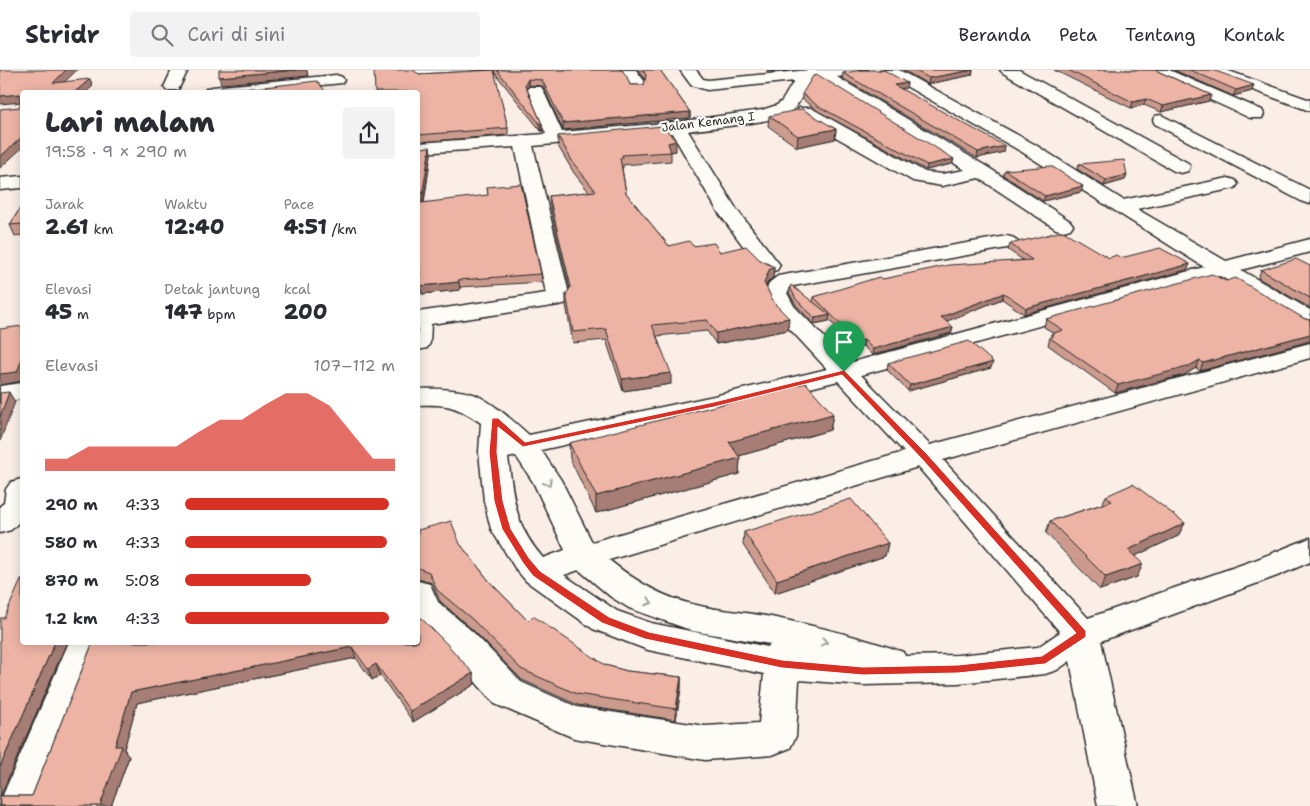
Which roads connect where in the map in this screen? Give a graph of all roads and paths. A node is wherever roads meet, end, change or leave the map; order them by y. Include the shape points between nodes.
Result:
1 (180, 70) edge
2 (486, 70) edge
3 (628, 70) edge
4 (688, 70) edge
5 (860, 70) edge
6 (888, 70) edge
7 (1008, 70) edge
8 (1156, 70) edge
9 (1212, 70) edge
10 (822, 74) junction
11 (805, 75) junction
12 (421, 77) edge
13 (336, 80) dead end
14 (532, 84) edge
15 (172, 86) dead end
16 (637, 87) edge
17 (219, 90) edge
18 (789, 104) junction
19 (1310, 106) edge
20 (1256, 114) dead end
21 (1161, 120) dead end
22 (677, 127) junction
23 (556, 138) junction
24 (523, 141) junction
25 (420, 148) edge
26 (1181, 167) dead end
27 (982, 172) junction
28 (20, 182) edge
29 (0, 184) edge
30 (1228, 184) dead end
31 (1310, 198) edge
32 (1121, 206) junction
33 (1063, 225) dead end
34 (1007, 242) dead end
35 (1310, 245) edge
36 (769, 265) edge
37 (1222, 268) junction
38 (420, 319) edge
39 (1310, 320) edge
40 (1310, 350) edge
41 (844, 372) junction
42 (20, 392) edge
43 (0, 394) edge
44 (420, 397) edge
45 (508, 448) junction
46 (924, 456) junction
47 (14, 491) edge
48 (0, 522) edge
49 (1310, 549) edge
50 (583, 556) junction
51 (537, 573) junction
52 (420, 597) edge
53 (1082, 634) junction
54 (85, 645) edge
55 (784, 649) junction
56 (18, 806) edge
57 (1118, 806) edge

1 - 15 street
2 - 12 street
3 - 16 street
4 - 11 street via 697,82 707,85
5 - 10 street
6 - 32 street via 1028,148
7 - 26 street
8 - 20 street
9 - 19 street
10 - 11 street
10 - 27 street
11 - 18 street
13 - 17 street via 248,81
14 - 23 street
18 - 22 street, Jalan Kemang I via 764,115
18 - 27 street via 920,177 942,180
21 - 31 street
22 - 23 street, Jalan Kemang I
22 - 36 street via 728,212
23 - 24 street, Jalan Kemang I
24 - 25 street, Jalan Kemang I
24 - 38 street via 559,298
27 - 33 street
28 - 29 street
30 - 32 street
32 - 37 street
34 - 41 street via 786,281 778,287 776,293 784,309
35 - 37 street
37 - 39 street
37 - 41 street
40 - 46 street
41 - 45 street via 714,404
41 - 46 street
42 - 43 street
44 - 45 street via 466,401 495,420
45 -> 50 street via 547,480
45 - 51 street via 499,501 506,529
46 - 50 street
46 - 53 street
47 - 48 street via 18,507
49 - 53 street
50 - 51 street
50 -> 55 street via 641,599 692,618 750,626
51 - 55 street via 605,620 648,636
52 - 55 street via 426,610 508,692 574,722 705,743 772,739 777,736
53 - 55 street via 1045,660 958,669 863,671
53 - 57 street
54 - 56 street

